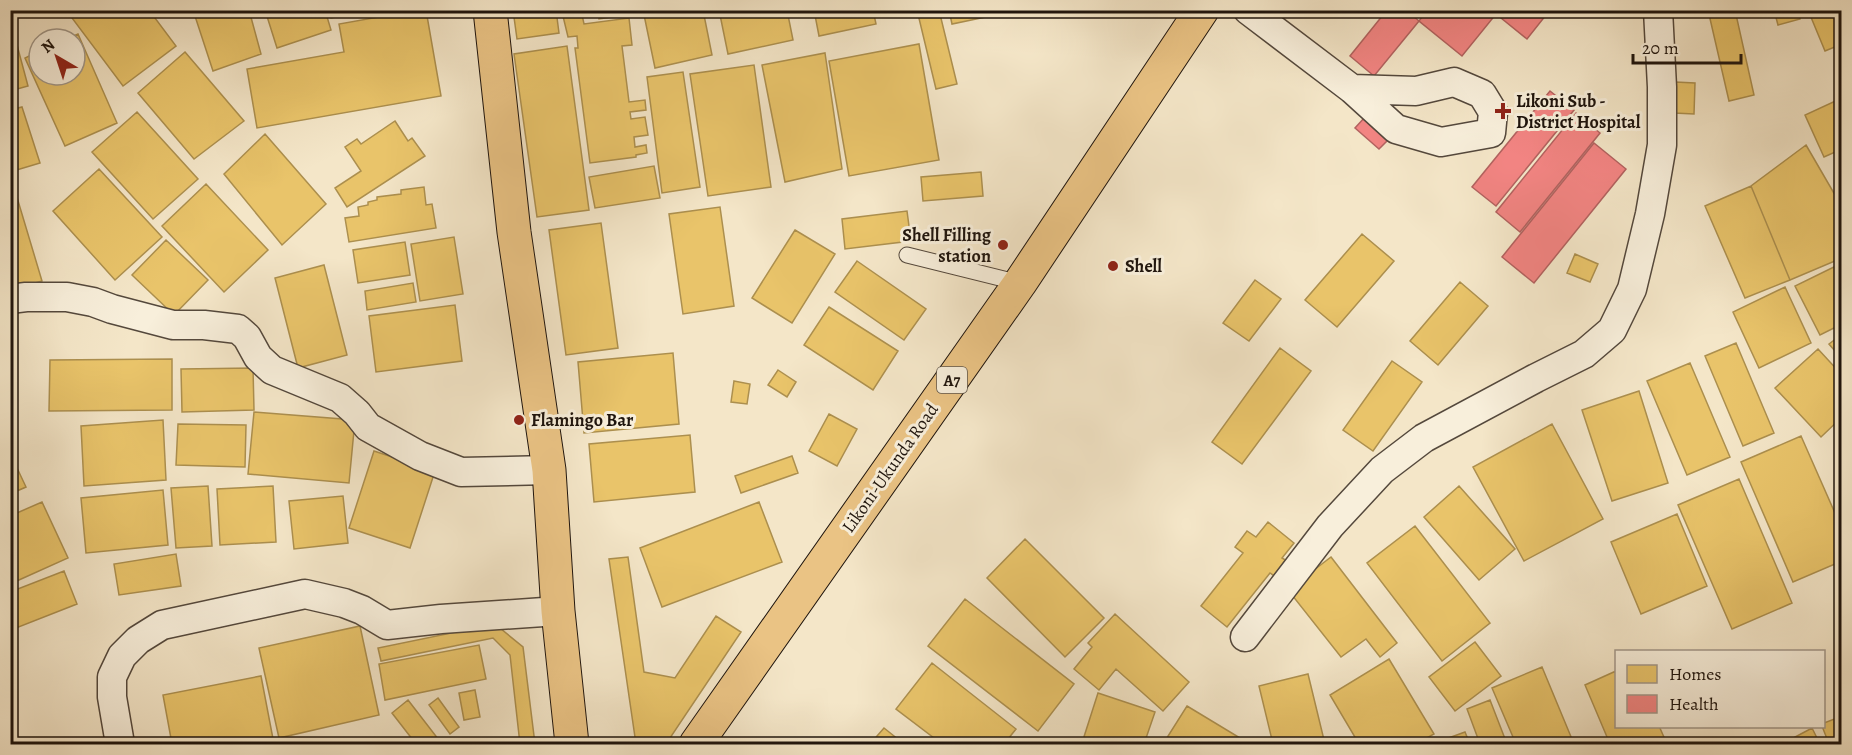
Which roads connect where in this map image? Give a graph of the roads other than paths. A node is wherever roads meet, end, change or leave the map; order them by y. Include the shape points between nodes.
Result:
1 (490, 10) edge
2 (1202, 10) edge
3 (1248, 10) edge
4 (1658, 10) edge
5 (1352, 89) dead end
6 (907, 255) dead end
7 (1020, 283) junction
8 (10, 299) edge
9 (549, 470) junction
10 (558, 611) junction
11 (1245, 637) dead end
12 (120, 744) edge
13 (572, 744) edge
14 (696, 744) edge

1 - 9 highway via 514,232
2 - 7 highway, Likoni-Ukunda Road / A7
3 - 5 street
4 - 11 street via 1662,144 1632,289 1612,330 1584,354 1424,438 1382,470 1330,526
6 - 7 lane
7 - 14 highway, Likoni-Ukunda Road / A7
8 - 9 street via 68,297 173,325 238,329 272,370 340,398 368,427 420,456 461,472
9 - 10 highway
10 - 12 street via 387,626 362,610 305,594 162,625 122,656 112,677
10 - 13 highway

